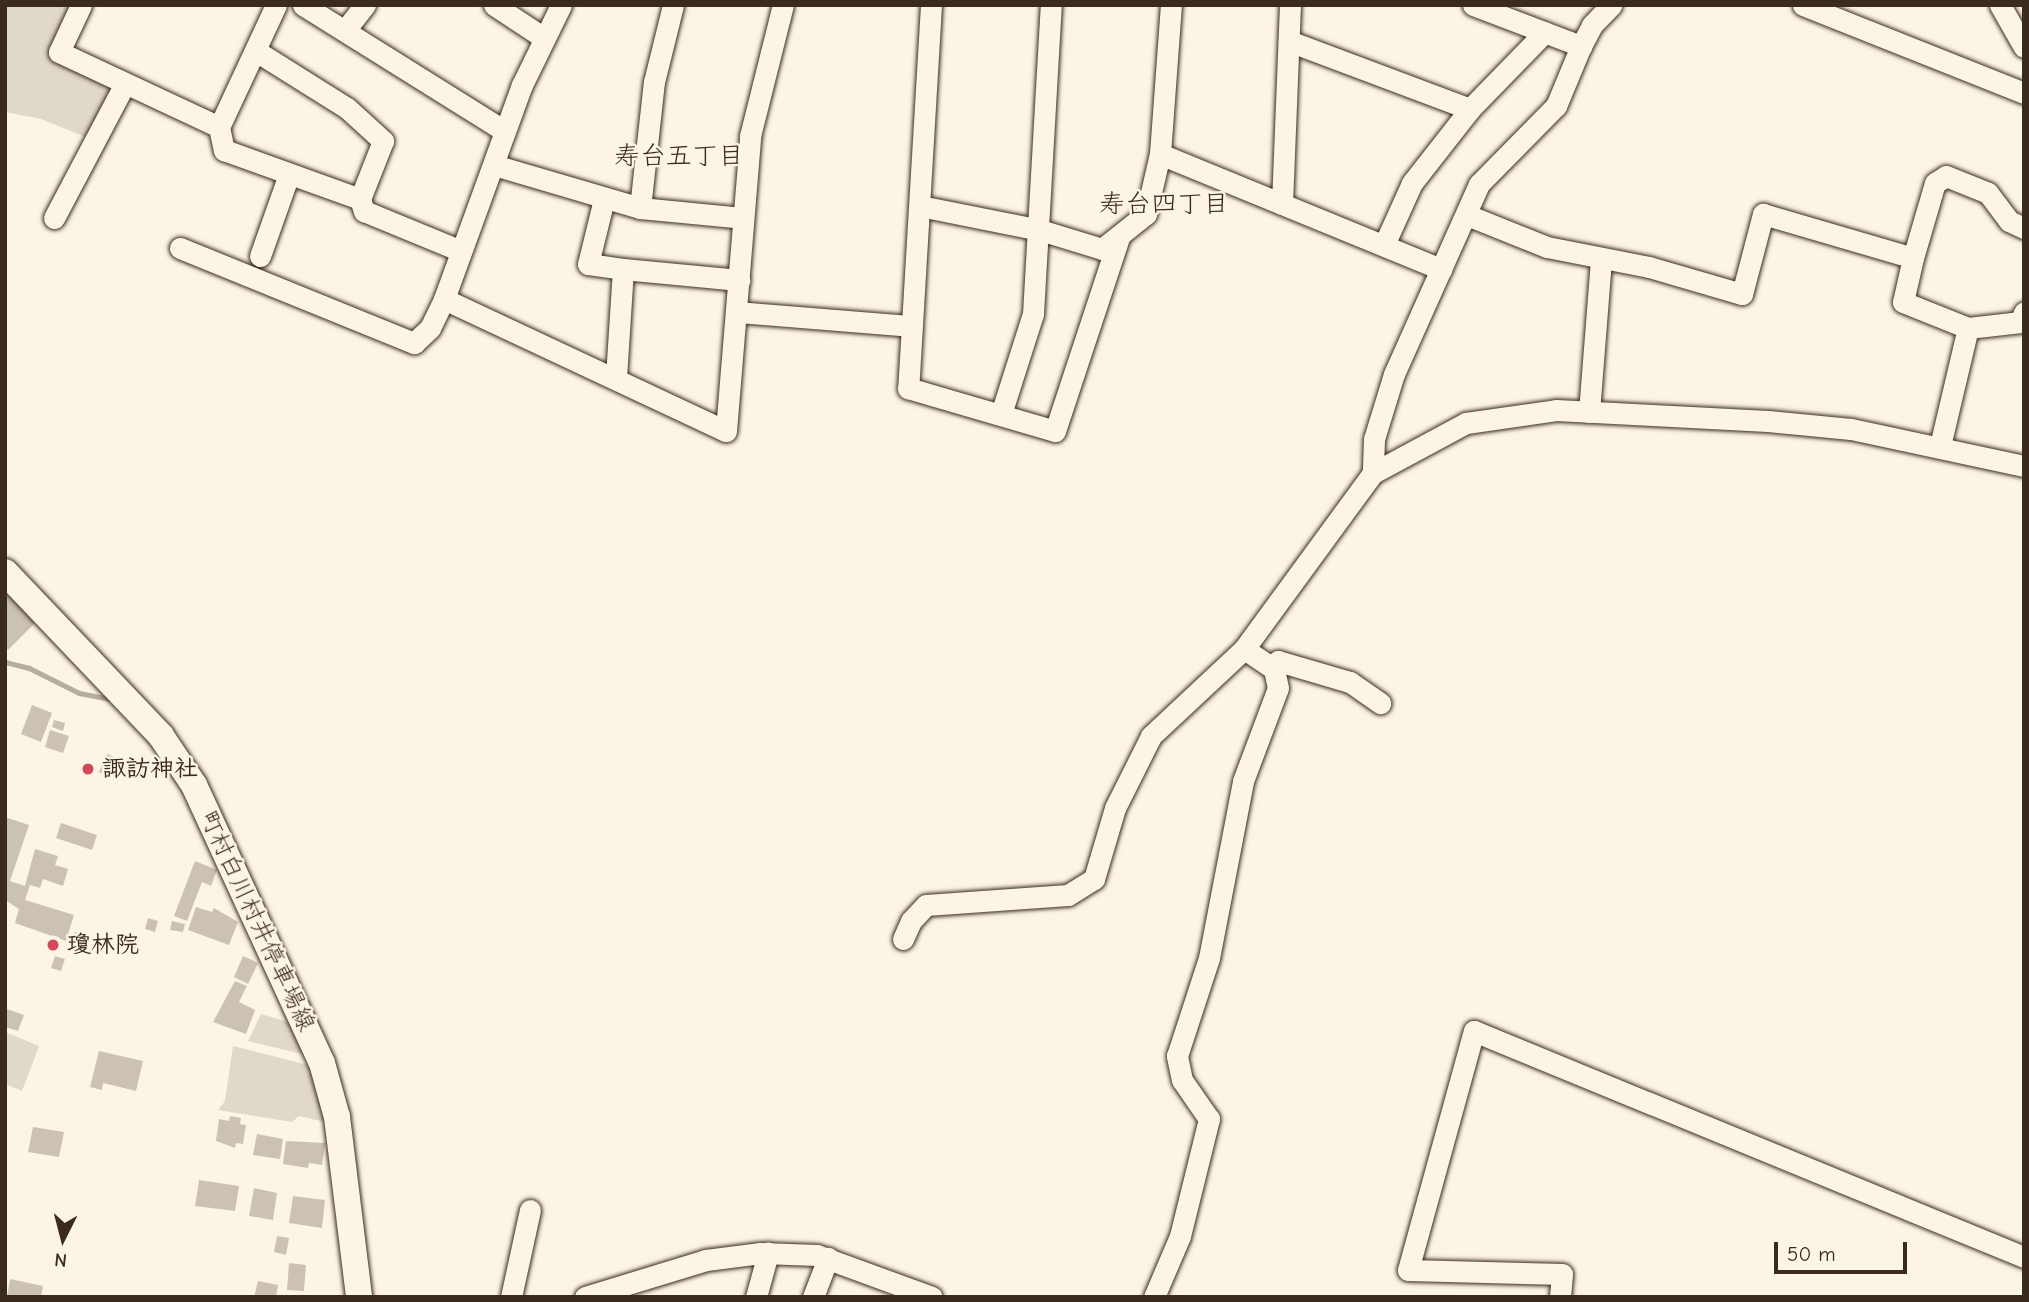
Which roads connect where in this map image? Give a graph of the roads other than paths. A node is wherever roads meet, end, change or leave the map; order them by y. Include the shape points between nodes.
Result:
1 (81, 5) edge
2 (276, 5) edge
3 (303, 5) edge
4 (365, 5) edge
5 (494, 5) edge
6 (561, 5) edge
7 (673, 5) edge
8 (783, 5) edge
9 (931, 5) edge
10 (1051, 5) edge
11 (1171, 5) edge
12 (1290, 5) edge
13 (1473, 5) edge
14 (1611, 5) edge
15 (1802, 5) edge
16 (2000, 5) edge
17 (346, 29) junction
18 (1545, 32) junction
19 (544, 38) junction
20 (1289, 41) junction
21 (1581, 46) junction
22 (2024, 47) edge
23 (256, 51) junction
24 (124, 85) junction
25 (2024, 93) edge
26 (1470, 109) junction
27 (219, 127) junction
28 (505, 131) junction
29 (1160, 154) junction
30 (494, 165) junction
31 (289, 173) junction
32 (360, 199) junction
33 (604, 199) junction
34 (1282, 204) junction
35 (920, 206) junction
36 (640, 208) junction
37 (1467, 215) junction
38 (54, 218) dead end
39 (743, 218) junction
40 (2024, 228) edge
41 (1040, 230) junction
42 (1120, 235) junction
43 (1384, 245) junction
44 (180, 248) dead end
45 (461, 251) junction
46 (260, 256) dead end
47 (1913, 258) junction
48 (1601, 259) junction
49 (1441, 269) junction
50 (623, 270) junction
51 (739, 280) junction
52 (444, 299) junction
53 (737, 312) junction
54 (2024, 312) edge
55 (911, 326) junction
56 (1968, 328) junction
57 (615, 379) junction
58 (1589, 412) junction
59 (1001, 414) junction
60 (1940, 446) junction
61 (2024, 466) edge
62 (1373, 473) junction
63 (5, 572) edge
64 (1244, 649) junction
65 (1274, 668) junction
66 (1380, 703) dead end
67 (903, 939) dead end
68 (530, 1210) dead end
69 (768, 1253) junction
70 (2024, 1257) edge
71 (828, 1258) junction
72 (901, 1291) edge
73 (359, 1297) edge
74 (511, 1297) edge
75 (585, 1297) edge
76 (756, 1297) edge
77 (813, 1297) edge
78 (932, 1297) edge
79 (1154, 1297) edge
80 (1560, 1297) edge

1 - 24 street via 59,52
2 - 23 street
3 - 17 street
4 - 17 street
5 - 19 street
6 - 19 street
7 - 36 street via 654,82
8 - 39 street via 754,111
9 - 35 street
10 - 41 street
11 - 29 street
12 - 20 street
13 - 18 street
14 - 21 street via 1592,25
15 - 25 street
16 - 22 street
17 - 28 street
18 - 21 street
18 - 26 street
19 - 28 street
20 - 26 street
20 - 34 street
21 - 37 street via 1556,106 1479,184
23 - 27 street
23 - 32 street via 339,102 383,141
24 - 27 street
24 - 38 street
26 - 43 street via 1412,183
27 - 31 street via 224,149
28 - 30 street
29 - 34 street
29 - 42 street via 1146,214
30 - 33 street
30 - 45 street
31 - 32 street
31 - 46 street
32 - 45 street via 364,211
33 - 36 street
33 - 50 street via 588,264
34 - 43 street
35 - 41 street
35 - 55 street
36 - 39 street
37 - 48 street via 1547,247
37 - 49 street
39 - 51 street
40 - 47 street via 2009,221 1989,193 1946,176 1935,183
41 - 42 street via 1102,250
41 - 59 street via 1033,314
42 - 59 street via 1055,431
43 - 49 street
44 - 52 street via 414,343 430,328
45 - 52 street
47 - 48 street via 1763,214 1742,294 1649,267
47 - 56 street via 1903,302
48 - 58 street
49 - 62 street via 1390,387 1374,439
50 - 51 street
50 - 57 street
51 - 53 street
52 - 57 street
53 - 55 street
53 - 57 street via 726,430
54 - 56 street via 2021,322
55 - 59 street via 908,388
56 - 60 street
58 - 60 street via 1837,428
58 - 62 street via 1521,413 1466,423
60 - 61 street
62 - 64 street
63 - 73 main road, 町村白川村井停車場線 via 161,736 194,785 322,1063 337,1117
64 - 65 street
64 - 67 street via 1151,736 1115,808 1094,879 1068,895 926,905
65 - 66 street via 1278,661 1350,682
65 - 79 street via 1278,688 1243,781 1209,958 1177,1056 1182,1080 1209,1119 1180,1236
68 - 74 street
69 - 71 street
69 - 75 street via 706,1260
69 - 76 street
70 - 80 street via 1474,1031 1408,1270 1562,1274
71 - 72 street
71 - 77 street
72 - 78 street

